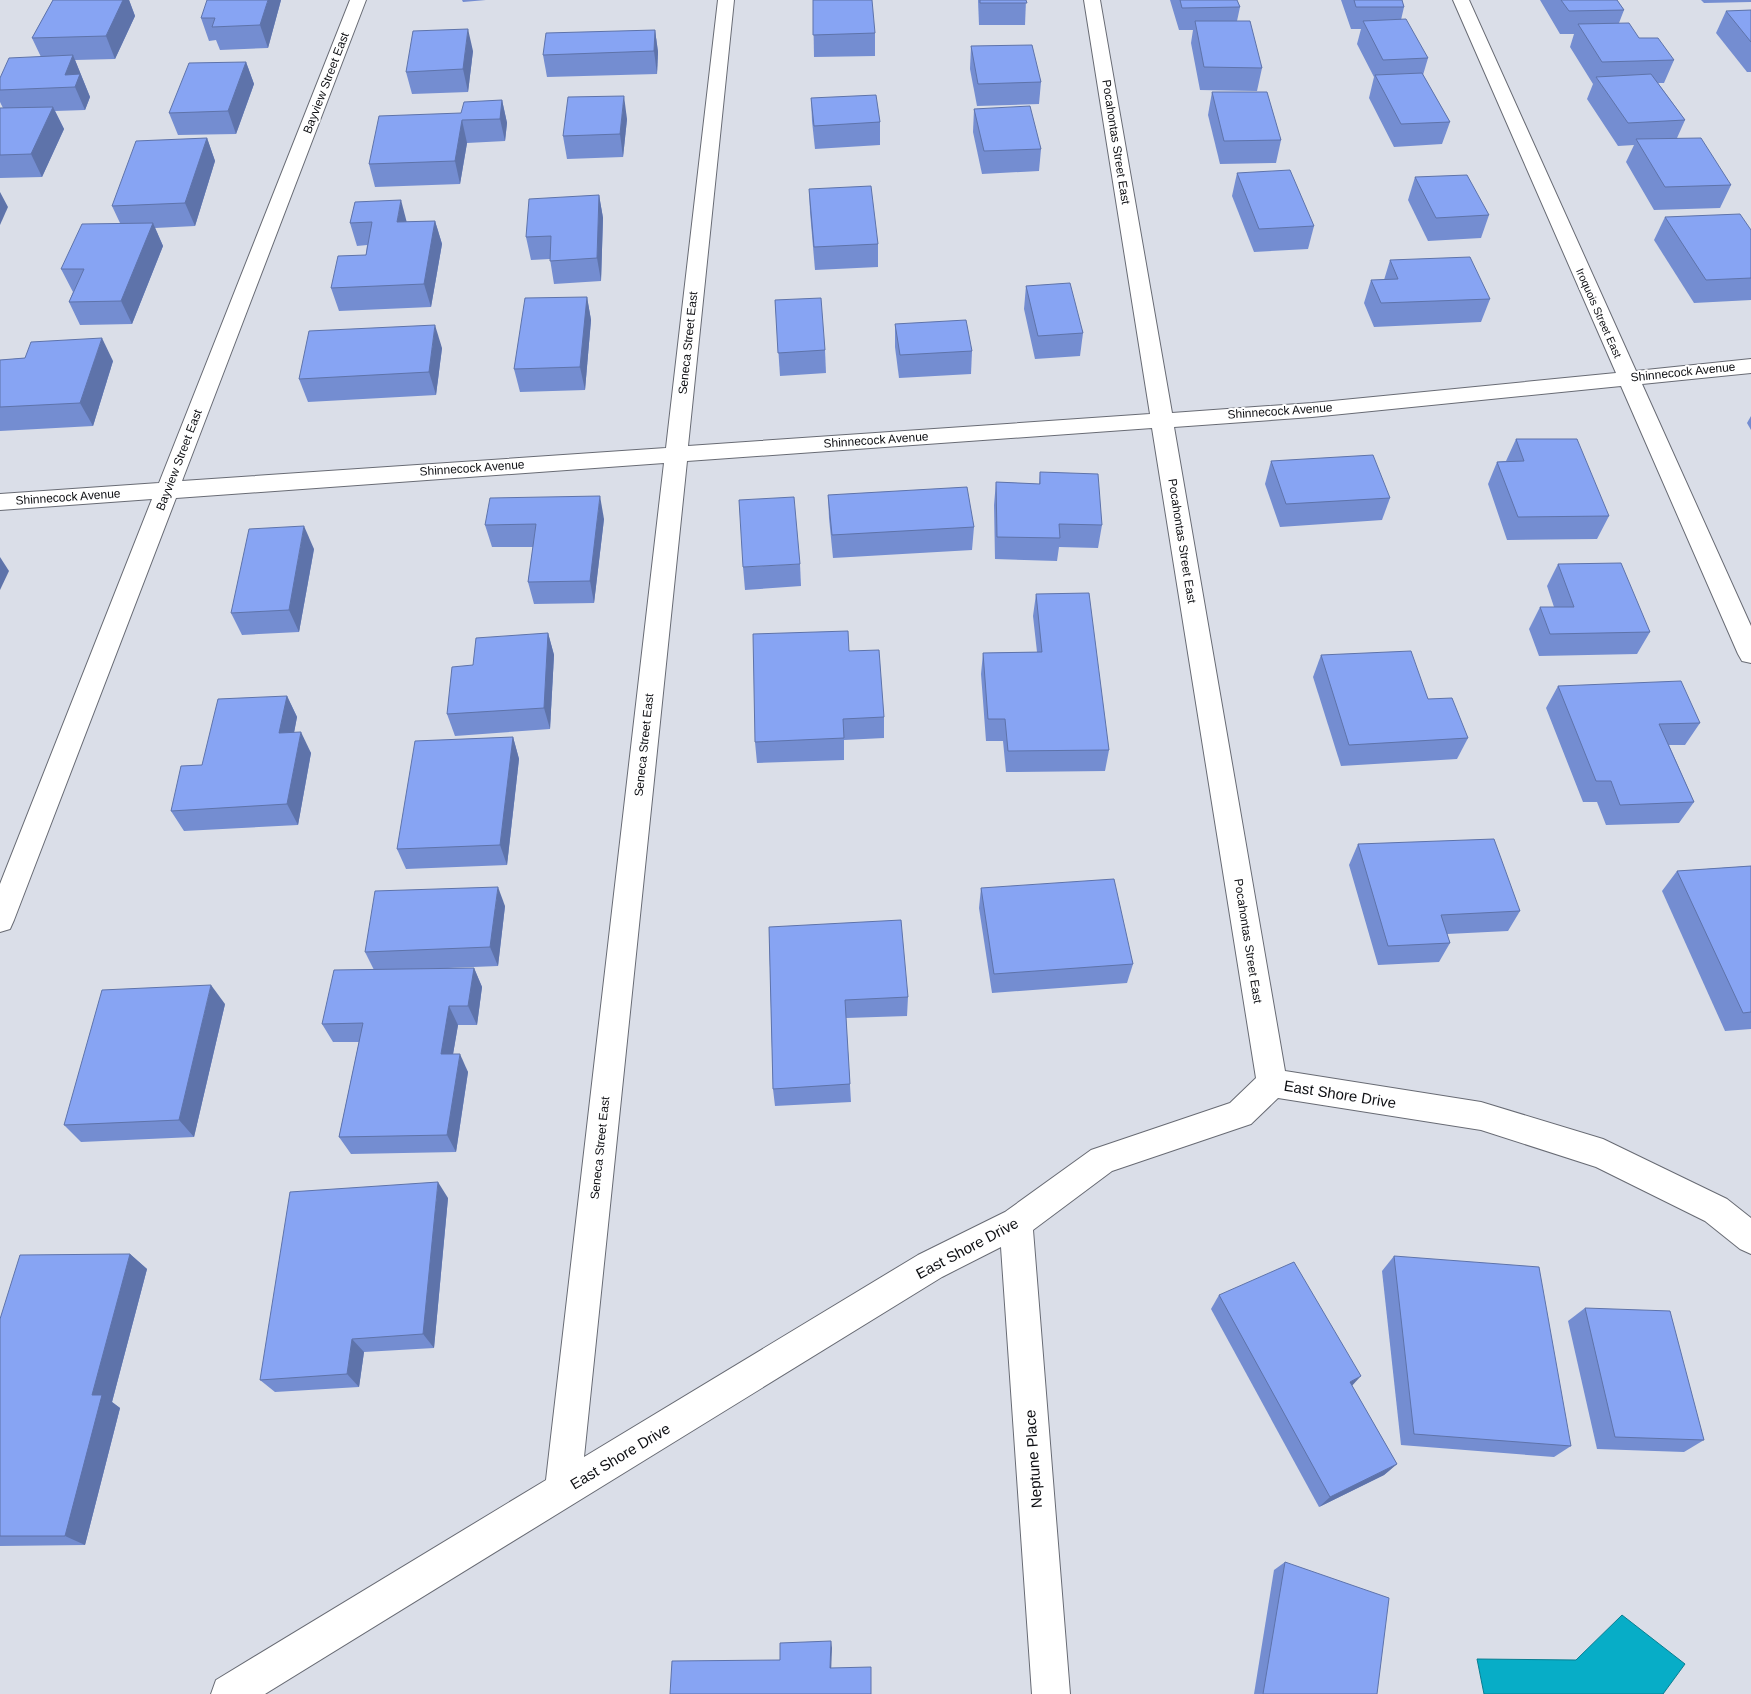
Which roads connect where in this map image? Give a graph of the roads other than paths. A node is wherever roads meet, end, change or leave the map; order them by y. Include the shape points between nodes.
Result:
1 (358, 0) edge
2 (726, 0) edge
3 (1092, 0) edge
4 (1461, 0) edge
5 (1751, 366) edge
6 (1628, 378) junction
7 (1162, 420) junction
8 (676, 454) junction
9 (167, 490) junction
10 (0, 502) edge
11 (1751, 654) edge
12 (0, 920) edge
13 (1272, 1083) junction
14 (1016, 1223) junction
15 (1751, 1238) edge
16 (563, 1490) junction
17 (230, 1694) edge
18 (1051, 1694) edge

1 - 9 street, Bayview Street East
2 - 8 street, Seneca Street East
3 - 7 street, Pocahontas Street East
4 - 6 street, Iroquois Street East
5 - 6 street, Shinnecock Avenue
6 - 7 street, Shinnecock Avenue via 1322,409
6 - 11 street, Iroquois Street East
7 - 8 street, Shinnecock Avenue
7 - 13 street, Pocahontas Street East
8 - 9 street, Shinnecock Avenue
8 - 16 street, Seneca Street East
9 - 10 street, Shinnecock Avenue
9 - 12 street, Bayview Street East
13 - 14 street, East Shore Drive via 1240,1114 1102,1160
13 - 15 street, East Shore Drive via 1481,1116 1603,1154 1716,1210
14 - 16 street, East Shore Drive via 930,1266
14 - 18 street, Neptune Place
16 - 17 street, East Shore Drive

